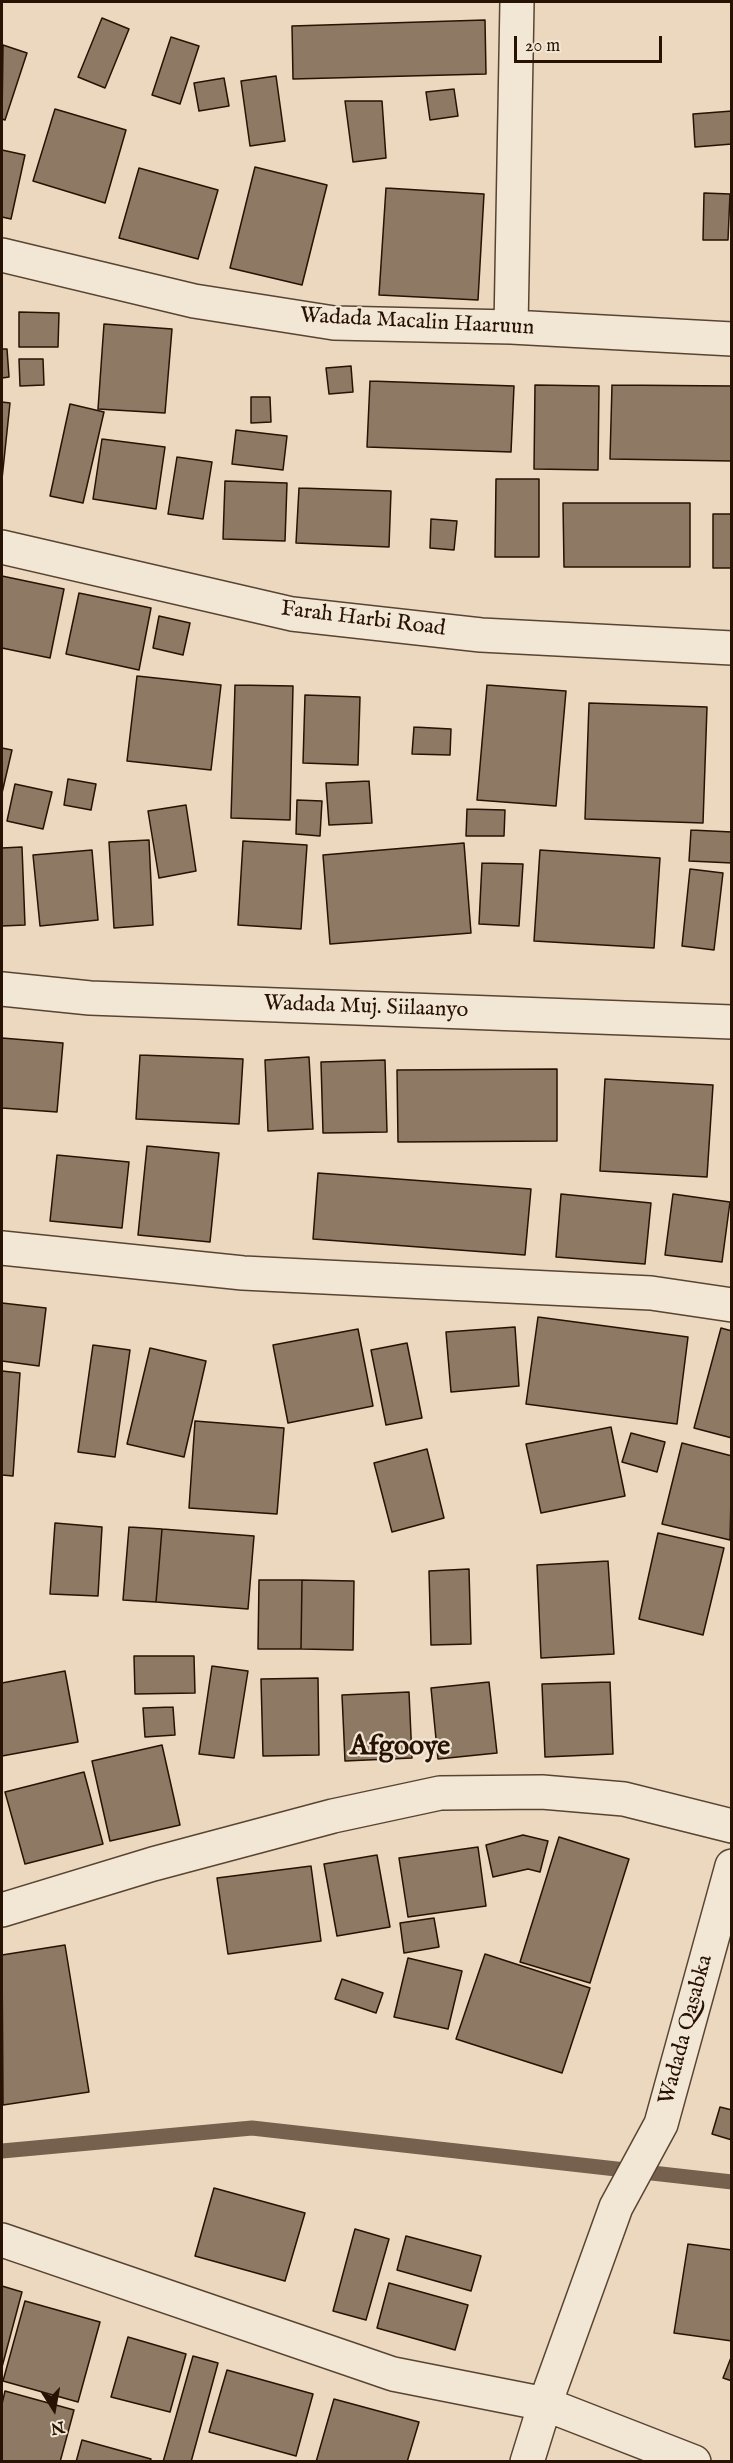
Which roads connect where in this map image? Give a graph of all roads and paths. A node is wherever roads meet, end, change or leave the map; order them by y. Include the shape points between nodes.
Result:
1 (509, 2) edge
2 (2, 255) edge
3 (511, 327) junction
4 (732, 339) edge
5 (2, 547) edge
6 (732, 648) edge
7 (2, 989) edge
8 (732, 1022) edge
9 (2, 1248) edge
10 (732, 1305) edge
11 (732, 1826) edge
12 (732, 1866) edge
13 (2, 1910) edge
14 (2, 2240) edge
15 (545, 2404) junction
16 (527, 2462) edge
17 (693, 2462) edge

1 - 3 street
2 - 3 street, Wadada Macalin Haaruun via 194,301 334,323
3 - 4 street, Wadada Macalin Haaruun
5 - 6 street, Farah Harbi Road via 292,614 482,635
7 - 8 street, Wadada Muj. Siilaanyo via 90,998
9 - 10 street via 243,1273 651,1293
11 - 13 street via 624,1799 542,1792 440,1793 333,1816 153,1864
12 - 15 street, Wadada Qasabka via 661,2124 616,2207
14 - 15 street via 393,2374
15 - 16 street, Wadada Qasabka
15 - 17 street

